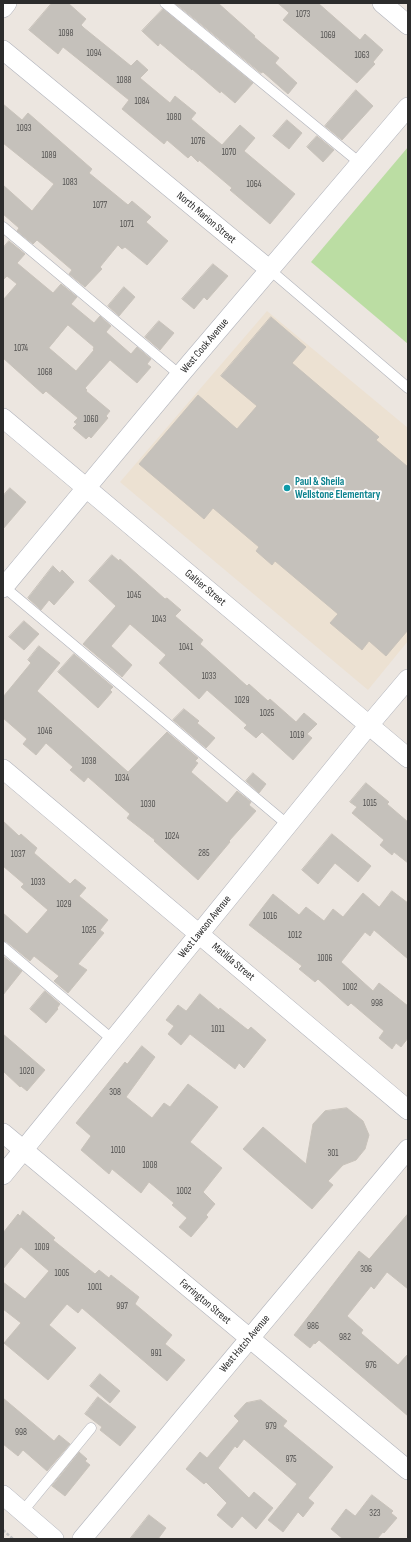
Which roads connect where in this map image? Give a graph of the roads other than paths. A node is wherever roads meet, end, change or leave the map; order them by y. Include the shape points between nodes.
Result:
1 (7, 3) edge
2 (165, 3) edge
3 (382, 3) edge
4 (3, 8) edge
5 (408, 25) edge
6 (3, 50) edge
7 (408, 107) edge
8 (360, 163) junction
9 (3, 227) edge
10 (270, 270) junction
11 (180, 375) junction
12 (408, 388) edge
13 (3, 418) edge
14 (86, 488) junction
15 (3, 587) edge
16 (408, 679) edge
17 (369, 725) junction
18 (408, 758) edge
19 (3, 769) edge
20 (288, 825) junction
21 (200, 934) junction
22 (3, 947) edge
23 (113, 1040) junction
24 (408, 1110) edge
25 (3, 1133) edge
26 (408, 1149) edge
27 (23, 1150) junction
28 (3, 1175) edge
29 (250, 1339) junction
30 (91, 1428) dead end
31 (408, 1470) edge
32 (3, 1495) edge
33 (23, 1511) junction
34 (54, 1539) edge
35 (82, 1539) edge

1 - 4 street
2 - 8 lane
3 - 5 street
6 - 10 street, North Marion Street
7 - 8 street, West Cook Avenue
8 - 10 street, West Cook Avenue
9 - 11 lane
10 - 11 street, West Cook Avenue
10 - 12 lane, North Marion Street
11 - 14 street, West Cook Avenue
13 - 14 street, Galtier Street
14 - 15 street, West Cook Avenue
14 - 17 street, Galtier Street
15 - 20 lane
16 - 17 street, West Lawson Avenue
17 - 18 street, Galtier Street
17 - 20 street, West Lawson Avenue
19 - 21 street, Matilda Street
20 - 21 street, West Lawson Avenue
21 - 23 street, West Lawson Avenue
21 - 24 street, Matilda Street
22 - 23 lane
23 - 27 street, West Lawson Avenue
25 - 27 street, Farrington Street
26 - 29 street, West Hatch Avenue
27 - 28 street, West Lawson Avenue
27 - 29 street, Farrington Street
29 - 31 street, Farrington Street
29 - 35 street, West Hatch Avenue
30 - 33 lane
32 - 33 street
33 - 34 street

